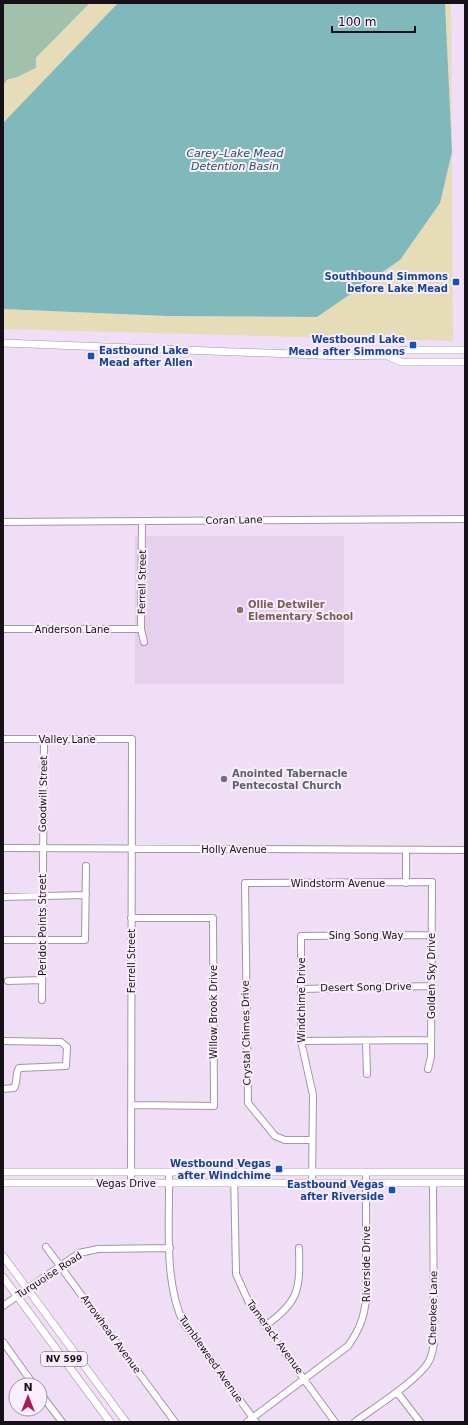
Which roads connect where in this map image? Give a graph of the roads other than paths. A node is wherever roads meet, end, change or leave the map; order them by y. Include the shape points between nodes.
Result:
1 (3, 343) edge
2 (465, 350) edge
3 (386, 355) junction
4 (465, 362) edge
5 (465, 519) edge
6 (3, 522) edge
7 (142, 522) junction
8 (3, 629) edge
9 (141, 629) junction
10 (144, 642) dead end
11 (3, 739) edge
12 (44, 739) junction
13 (132, 739) joint
14 (3, 848) edge
15 (131, 848) junction
16 (42, 849) junction
17 (406, 850) junction
18 (465, 850) edge
19 (86, 866) dead end
20 (432, 882) joint
21 (245, 883) joint
22 (406, 883) junction
23 (86, 895) junction
24 (42, 896) junction
25 (4, 897) dead end
26 (131, 918) junction
27 (432, 935) junction
28 (301, 936) joint
29 (3, 940) edge
30 (42, 940) junction
31 (42, 980) junction
32 (8, 981) dead end
33 (432, 986) junction
34 (301, 989) junction
35 (42, 1000) dead end
36 (431, 1040) junction
37 (3, 1041) edge
38 (366, 1041) junction
39 (301, 1042) junction
40 (428, 1069) dead end
41 (366, 1074) dead end
42 (3, 1089) edge
43 (132, 1105) junction
44 (312, 1140) junction
45 (3, 1172) edge
46 (130, 1172) junction
47 (169, 1172) junction
48 (234, 1172) junction
49 (312, 1172) junction
50 (366, 1172) junction
51 (465, 1172) edge
52 (3, 1183) edge
53 (131, 1183) junction
54 (169, 1183) junction
55 (234, 1183) junction
56 (312, 1183) junction
57 (366, 1183) junction
58 (433, 1183) junction
59 (465, 1183) edge
60 (46, 1247) dead end
61 (170, 1248) junction
62 (299, 1248) dead end
63 (3, 1256) edge
64 (60, 1266) junction
65 (3, 1277) edge
66 (28, 1289) junction
67 (17, 1296) junction
68 (3, 1306) edge
69 (265, 1326) junction
70 (3, 1342) edge
71 (28, 1377) edge
72 (305, 1379) junction
73 (397, 1392) junction
74 (48, 1403) edge
75 (252, 1421) edge
76 (62, 1422) edge
77 (110, 1422) edge
78 (126, 1422) edge
79 (175, 1422) edge
80 (335, 1422) edge
81 (355, 1422) edge
82 (420, 1422) edge

1 - 3 main road via 304,355
2 - 3 main road via 402,350
3 - 4 main road via 401,362
5 - 7 street, Coran Lane
6 - 7 street, Coran Lane
7 - 9 street, Ferrell Street
8 - 9 street, Anderson Lane
9 - 10 street, Ferrell Street
11 - 12 street, Valley Lane
12 - 13 street, Valley Lane
12 - 16 street, Goodwill Street
13 - 15 street, Ferrell Street
14 - 16 street, Holly Avenue
15 - 16 street, Holly Avenue
15 - 17 street, Holly Avenue
15 - 26 street, Ferrell Street
16 - 24 street, Peridot Points Street
17 - 18 street, Holly Avenue
17 - 22 street
19 - 23 street
20 - 22 street, Windstorm Avenue
20 - 27 street, Golden Sky Drive
21 - 22 street, Windstorm Avenue
21 - 44 street, Crystal Chimes Drive via 248,1103 275,1136 285,1140
23 - 24 street
23 - 30 street via 85,940
24 - 25 street
24 - 30 street, Peridot Points Street
26 - 43 street, Ferrell Street
26 - 43 street, Willow Brook Drive via 213,918 214,1106
27 - 28 street, Sing Song Way
27 - 33 street, Golden Sky Drive
28 - 34 street, Windchime Drive
29 - 30 street
30 - 31 street, Peridot Points Street
31 - 32 street
31 - 35 street, Peridot Points Street
33 - 34 street, Desert Song Drive
33 - 36 street, Golden Sky Drive
34 - 39 street, Windchime Drive
36 - 38 street
36 - 40 street, Golden Sky Drive
37 - 42 street via 61,1042 67,1047 66,1066 24,1066 16,1072 14,1088
38 - 39 street
38 - 41 street
39 - 44 street, Windchime Drive via 313,1095
43 - 46 street, Ferrell Street
44 - 49 street, Windchime Drive
45 - 46 main road, Vegas Drive
46 - 47 main road, Vegas Drive
46 - 53 street, Ferrell Street
47 - 48 main road, Vegas Drive
47 - 54 street, Tumbleweed Avenue
48 - 49 main road, Vegas Drive
48 - 55 street, Tamerack Avenue
49 - 50 main road, Vegas Drive
49 - 56 street, Windchime Drive
50 - 51 main road, Vegas Drive
50 - 57 street, Riverside Drive
52 - 53 main road, Vegas Drive
53 - 54 main road, Vegas Drive
54 - 55 main road, Vegas Drive
54 - 61 street, Tumbleweed Avenue
55 - 56 main road, Vegas Drive
55 - 69 street, Tamerack Avenue via 236,1274 250,1305
56 - 57 main road, Vegas Drive
57 - 58 main road, Vegas Drive
57 - 72 street, Riverside Drive via 364,1316 359,1330 348,1346
58 - 59 main road, Vegas Drive
58 - 73 street, Cherokee Lane via 434,1343 429,1361
60 - 64 street, Arrowhead Avenue
61 - 64 street, Turquoise Road via 98,1249 79,1253
61 - 75 street, Tumbleweed Avenue via 173,1297 181,1318
62 - 69 street via 300,1276 296,1294 289,1307
63 - 66 main road, NV 599
64 - 66 street, Turquoise Road
64 - 79 street, Arrowhead Avenue
65 - 67 main road, NV 599
66 - 67 street, Turquoise Road
66 - 78 main road, NV 599
67 - 68 street, Turquoise Road
67 - 77 main road, NV 599
69 - 72 street, Tamerack Avenue
70 - 71 street
72 - 75 street, Riverside Drive
72 - 80 street, Tamerack Avenue
73 - 81 street, Cherokee Lane
73 - 82 street
74 - 76 street

